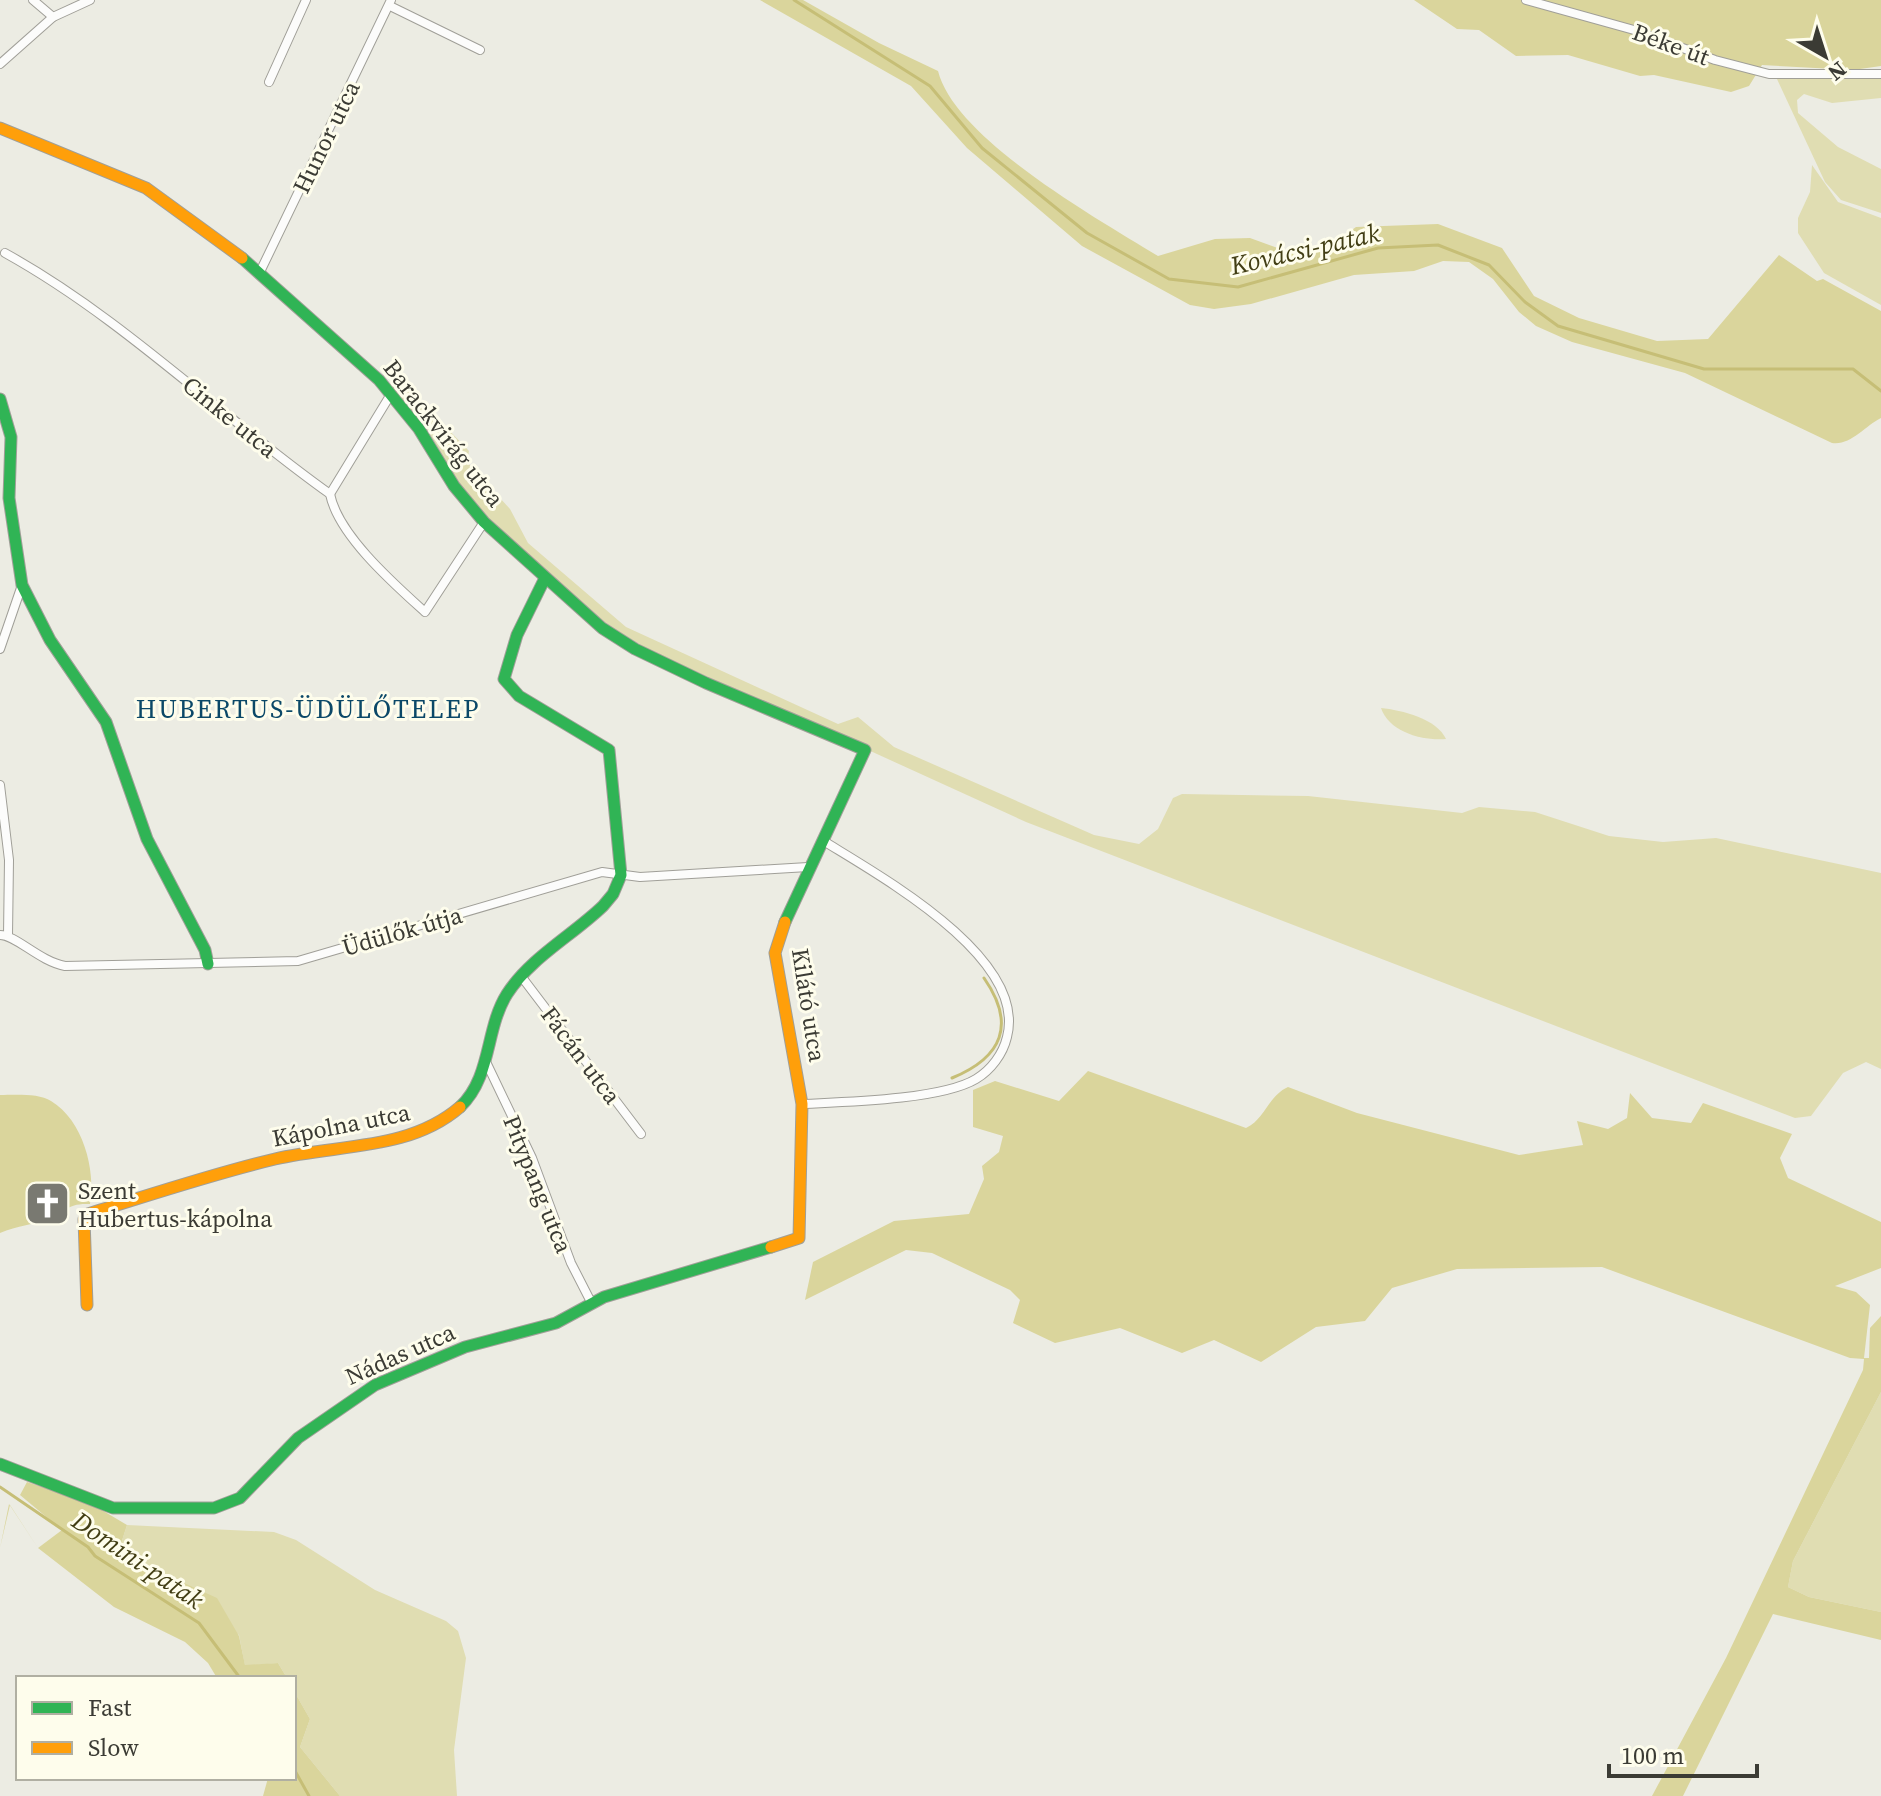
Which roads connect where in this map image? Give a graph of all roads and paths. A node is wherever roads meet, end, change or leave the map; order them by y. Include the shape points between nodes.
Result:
1 (33, 0) edge
2 (90, 0) edge
3 (306, 0) edge
4 (1526, 0) edge
5 (390, 3) edge
6 (53, 17) junction
7 (480, 50) dead end
8 (0, 64) edge
9 (1881, 74) edge
10 (269, 82) dead end
11 (0, 128) edge
12 (5, 253) dead end
13 (259, 274) junction
14 (391, 394) junction
15 (0, 399) edge
16 (330, 494) junction
17 (484, 522) junction
18 (545, 578) junction
19 (22, 585) junction
20 (0, 649) edge
21 (865, 750) joint
22 (0, 785) edge
23 (822, 840) junction
24 (808, 867) junction
25 (620, 875) junction
26 (4, 935) edge
27 (208, 964) junction
28 (521, 976) junction
29 (487, 1064) junction
30 (802, 1104) junction
31 (641, 1134) dead end
32 (799, 1238) joint
33 (591, 1302) junction
34 (87, 1305) dead end
35 (0, 1464) edge

1 - 6 street
2 - 6 street
3 - 10 street
4 - 9 street, Béke út via 1769,74
5 - 7 street
5 - 13 street, Hunor utca
6 - 8 street
11 - 13 street, Barackvirág utca via 146,188 196,220
12 - 16 street, Cinke utca via 102,313
13 - 14 street, Barackvirág utca
14 - 16 street
14 - 17 street, Barackvirág utca
15 - 19 street via 11,437 9,498
16 - 17 street, Cinke utca via 345,528 425,612
17 - 18 street, Barackvirág utca
18 - 21 street, Barackvirág utca via 635,649
18 - 25 street via 517,635 504,679 519,696 609,750
19 - 20 street
19 - 27 street via 43,629 106,722 147,839
21 - 23 street, Kilátó utca
22 - 26 street via 9,860
23 - 24 street, Kilátó utca
23 - 30 street via 914,899 967,945 998,978 1010,1028 1005,1047 975,1080 935,1091
24 - 25 street, Üdülők útja
24 - 30 street, Kilátó utca via 775,953
25 - 27 street, Üdülők útja via 602,872 298,961
25 - 28 street, Kápolna utca via 603,907
26 - 27 street, Üdülők útja via 39,959 65,966
28 - 29 street, Kápolna utca via 497,1007
28 - 31 street, Fácán utca
29 - 33 street, Pitypang utca
29 - 34 street, Kápolna utca via 465,1103 431,1129 386,1141 308,1150 88,1214
30 - 32 street, Kilátó utca
32 - 33 street, Nádas utca
33 - 35 street, Nádas utca via 556,1323 465,1347 375,1385 298,1438 240,1498 214,1508 113,1508

